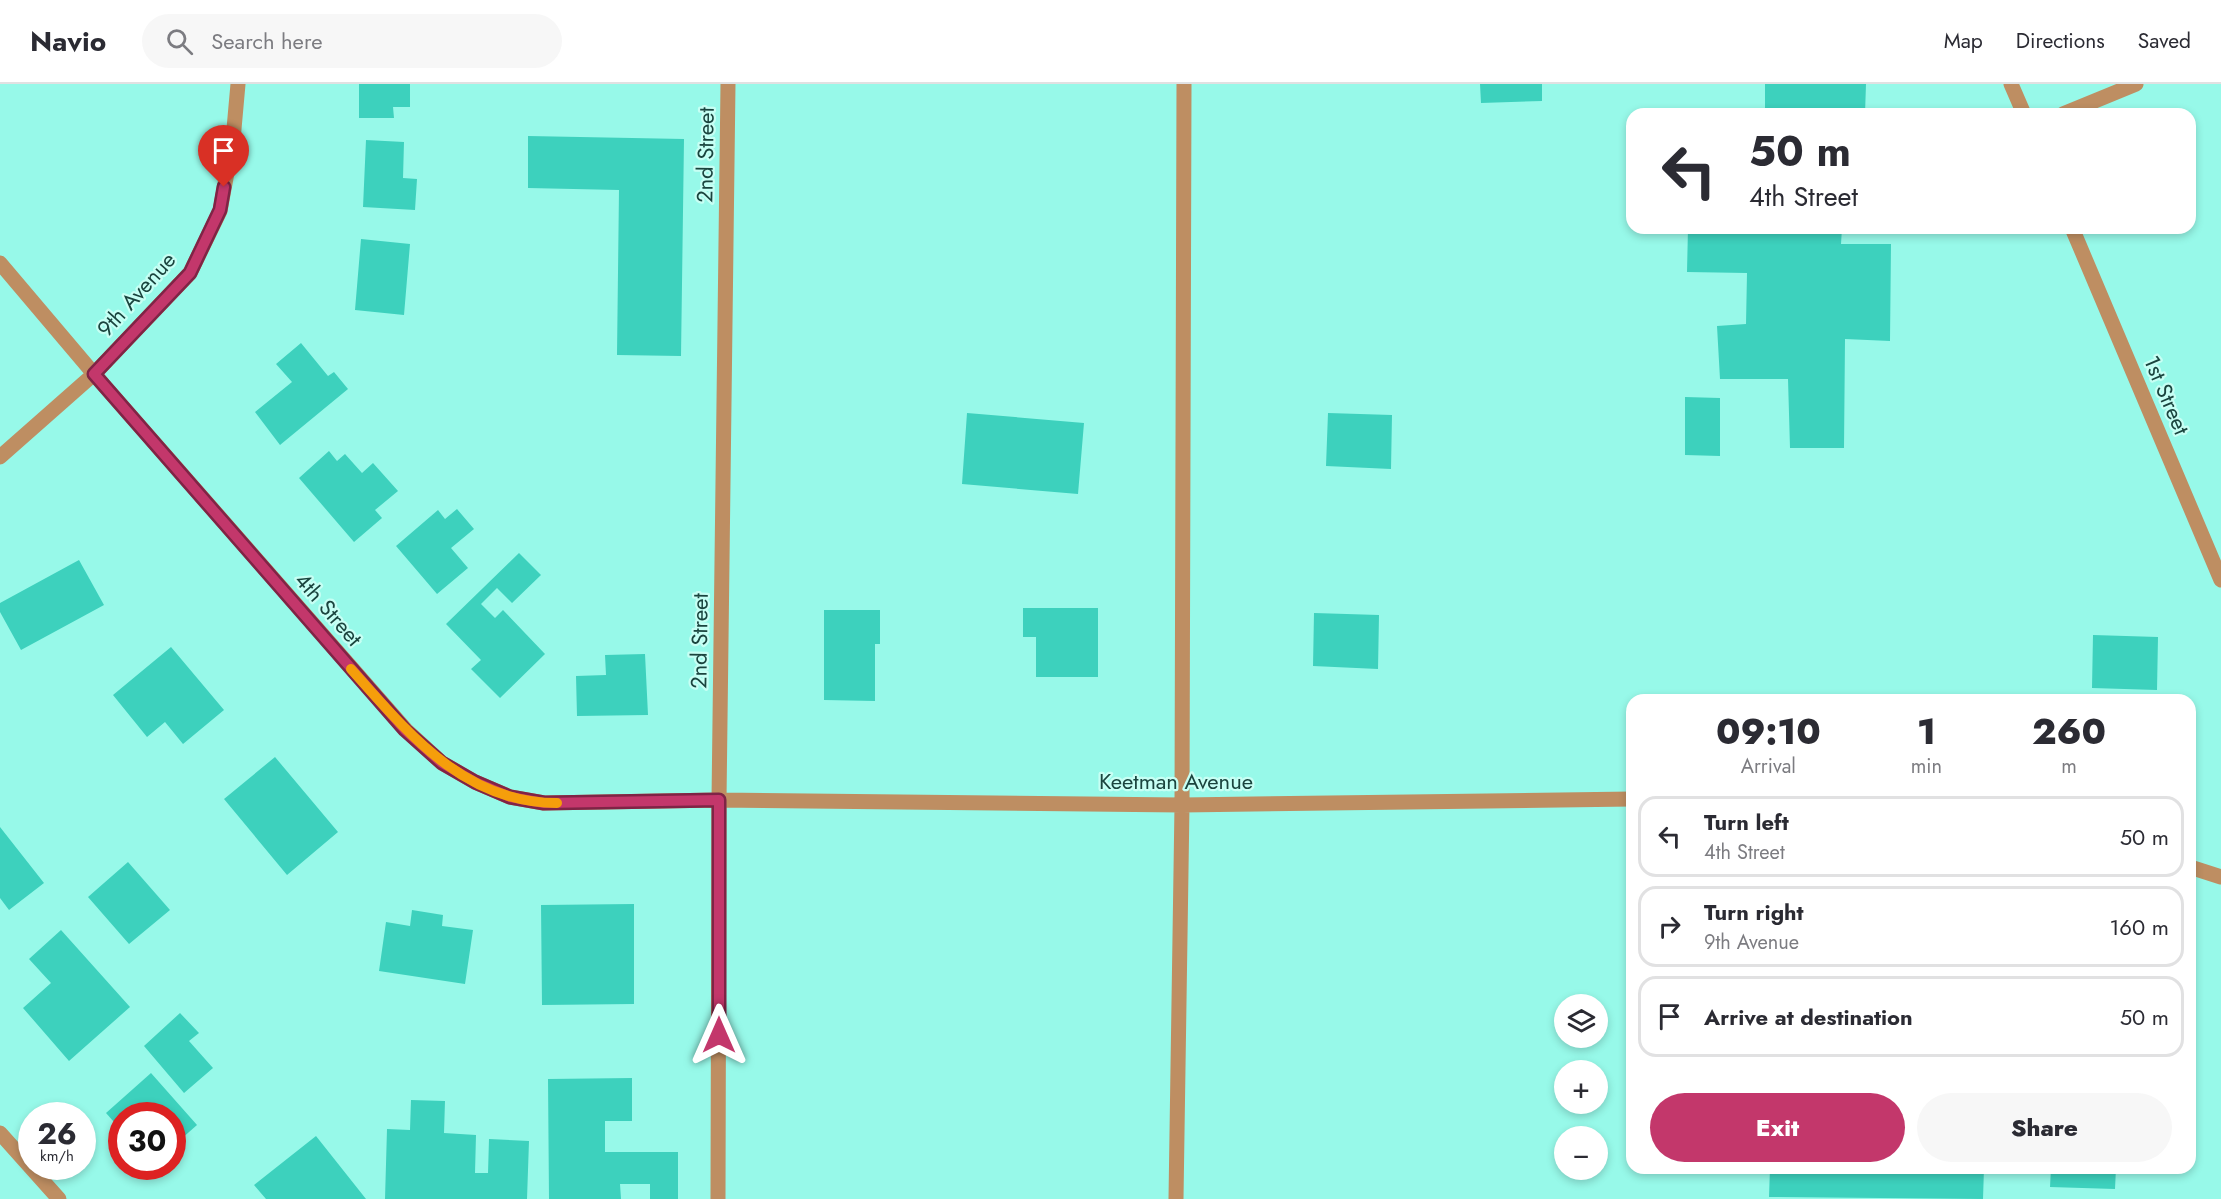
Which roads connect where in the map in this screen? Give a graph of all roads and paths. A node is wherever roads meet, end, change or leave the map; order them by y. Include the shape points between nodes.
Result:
1 (238, 84) edge
2 (728, 84) edge
3 (1184, 84) edge
4 (2011, 84) edge
5 (2136, 84) edge
6 (2021, 108) edge
7 (2078, 108) edge
8 (2075, 234) edge
9 (0, 263) edge
10 (94, 374) junction
11 (0, 457) edge
12 (2221, 580) edge
13 (1626, 799) edge
14 (719, 800) junction
15 (1182, 805) junction
16 (2196, 869) edge
17 (2221, 877) edge
18 (0, 1133) edge
19 (59, 1199) edge
20 (718, 1199) edge
21 (1176, 1199) edge

1 - 10 street, 9th Avenue via 220,210 190,273
2 - 14 street, 2nd Street
3 - 15 street
4 - 6 street
5 - 7 street
8 - 12 street, 1st Street
9 - 10 street, 4th Street
10 - 11 street, 9th Avenue
10 - 14 street, 4th Street via 405,730 442,763 510,797 544,803
13 - 15 street, Keetman Avenue
14 - 15 street, Keetman Avenue
14 - 20 street, 2nd Street
15 - 21 street
16 - 17 street
18 - 19 street

